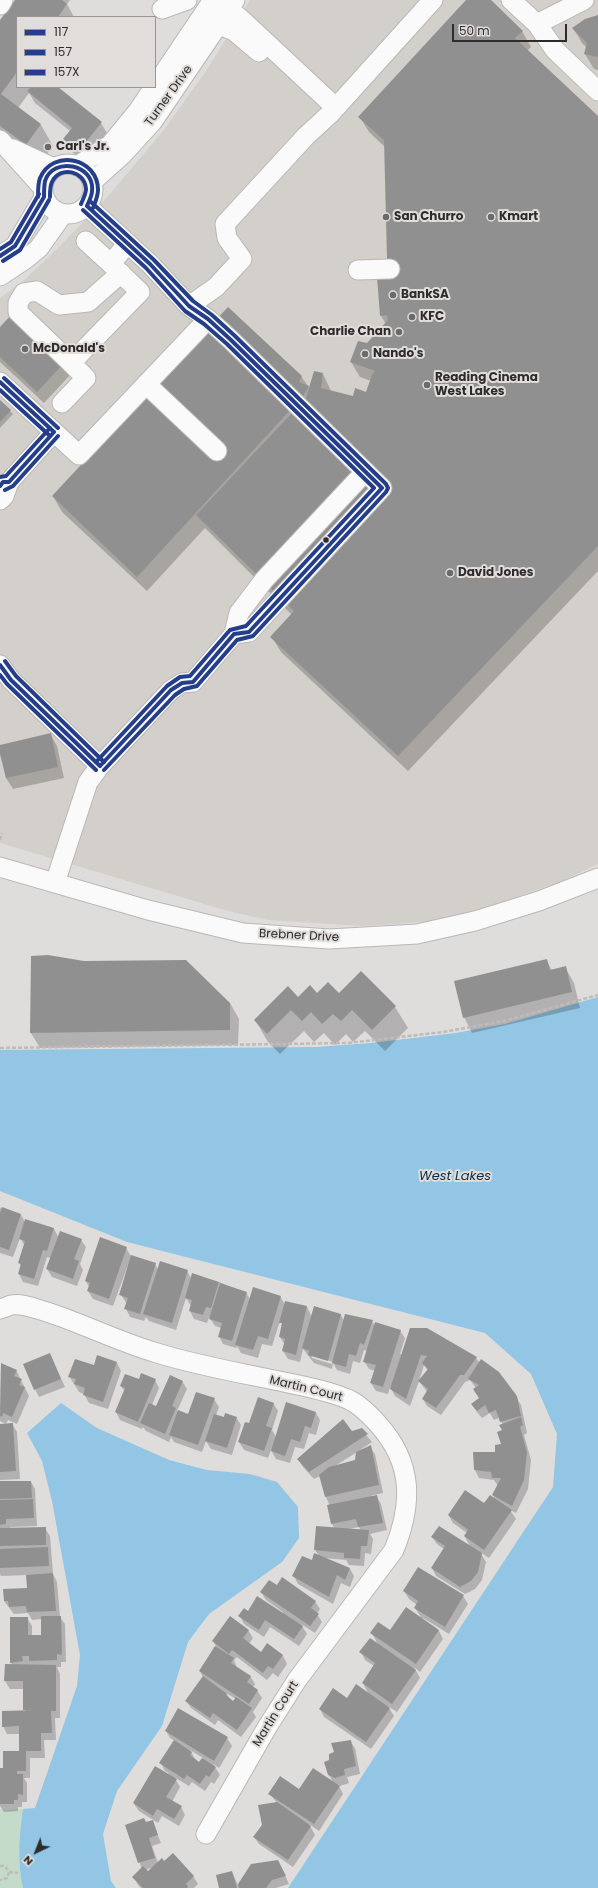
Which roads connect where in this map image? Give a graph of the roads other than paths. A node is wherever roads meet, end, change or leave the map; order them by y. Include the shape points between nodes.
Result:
1 (3, 0) edge
2 (187, 0) edge
3 (433, 0) edge
4 (511, 0) edge
5 (584, 0) edge
6 (0, 4) edge
7 (162, 9) dead end
8 (219, 9) edge
9 (537, 24) junction
10 (156, 84) edge
11 (153, 88) edge
12 (598, 91) edge
13 (331, 113) junction
14 (3, 143) edge
15 (77, 166) junction
16 (54, 168) junction
17 (92, 182) junction
18 (44, 192) junction
19 (77, 210) junction
20 (86, 241) dead end
21 (0, 256) edge
22 (118, 262) junction
23 (390, 269) dead end
24 (358, 270) dead end
25 (0, 276) edge
26 (176, 291) junction
27 (189, 306) junction
28 (208, 319) junction
29 (71, 363) junction
30 (0, 382) edge
31 (146, 384) junction
32 (62, 404) dead end
33 (54, 432) junction
34 (217, 452) dead end
35 (4, 484) edge
36 (0, 500) edge
37 (0, 665) edge
38 (100, 766) junction
39 (0, 867) edge
40 (598, 878) edge
41 (55, 882) junction
42 (0, 1309) edge
43 (206, 1834) dead end

1 - 6 street
2 - 7 street
2 - 8 street
3 - 13 street
4 - 9 street
5 - 9 street
8 - 10 street, Turner Drive
8 - 13 street
8 - 13 street via 334,105
8 - 17 street, Turner Drive via 152,121 122,155
9 - 12 street via 555,50
11 - 15 street, Turner Drive via 138,111 110,145
13 - 27 street via 306,136 225,224 226,238 242,259 216,287
14 - 16 street
14 - 18 street
15 - 16 street via 69,164
15 - 17 street via 83,169
16 - 18 street via 45,180
17 - 19 street via 93,191
18 - 19 street via 51,207
18 - 21 street via 15,246
19 - 22 street
19 - 25 street via 39,248
19 - 26 street
20 - 22 street
22 - 26 street
22 - 29 street via 140,292
22 - 29 street via 88,302 59,306 37,291 24,293 18,303 18,312
23 - 24 street
26 - 27 street
27 - 28 street
28 - 31 street
28 - 38 street via 382,488 192,682 182,683 171,690
29 - 32 street via 86,378
30 - 33 street
31 - 33 street via 79,455
31 - 34 street
33 - 35 street
35 - 36 street via 4,496
37 - 38 street via 11,680
38 - 41 street via 88,782
39 - 41 street, Brebner Drive
40 - 41 street, Brebner Drive via 539,901 475,921 417,934 328,939 243,933 148,910
42 - 43 street, Martin Court via 12,1305 28,1306 186,1362 346,1398 371,1416 386,1434 404,1467 406,1508 403,1526 394,1550 298,1680 266,1729

